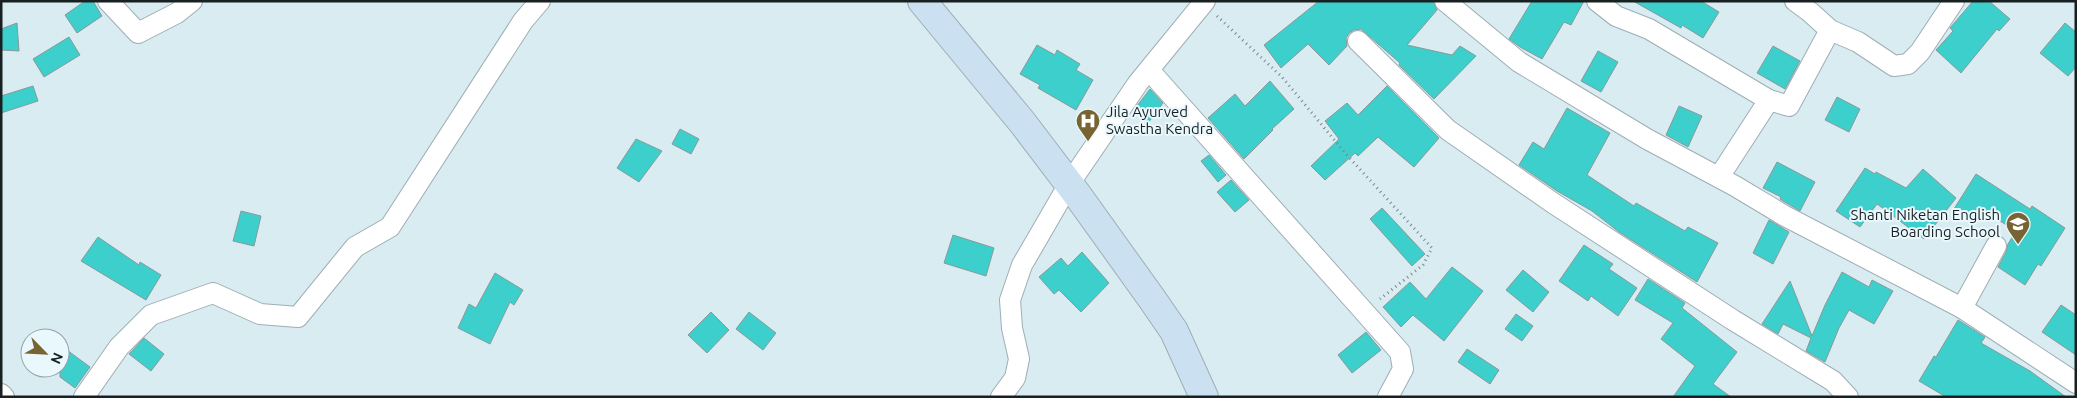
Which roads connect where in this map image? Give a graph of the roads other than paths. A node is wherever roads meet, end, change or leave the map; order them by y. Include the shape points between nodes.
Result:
1 (108, 1) edge
2 (192, 1) edge
3 (540, 1) edge
4 (922, 1) edge
5 (1445, 1) edge
6 (1597, 1) edge
7 (1795, 1) edge
8 (1954, 1) edge
9 (1205, 2) edge
10 (1830, 30) junction
11 (1358, 41) dead end
12 (1149, 70) junction
13 (1769, 100) junction
14 (1719, 177) junction
15 (1069, 184) junction
16 (1996, 246) dead end
17 (1962, 308) junction
18 (2076, 383) edge
19 (1, 394) edge
20 (4, 397) edge
21 (84, 397) edge
22 (1001, 397) edge
23 (1204, 397) edge
24 (1388, 397) edge
25 (1848, 397) edge

1 - 2 street via 138,33 178,13
3 - 21 street via 523,21 390,227 355,247 298,317 260,314 214,293 151,315 119,347
4 - 15 street
5 - 14 street via 1519,62 1647,139
6 - 13 street via 1616,16 1649,29
7 - 10 street
8 - 10 street via 1920,52 1908,64 1894,66 1858,42
9 - 12 street
10 - 13 street via 1789,106
11 - 25 street via 1448,130 1553,203 1833,381
12 - 15 street
12 - 24 street via 1400,352 1403,370
13 - 14 street
14 - 17 street via 1785,216
15 - 22 street via 1022,265 1010,300 1019,359 1015,378
15 - 23 street via 1174,331
16 - 17 street
17 - 18 street
19 - 20 street

